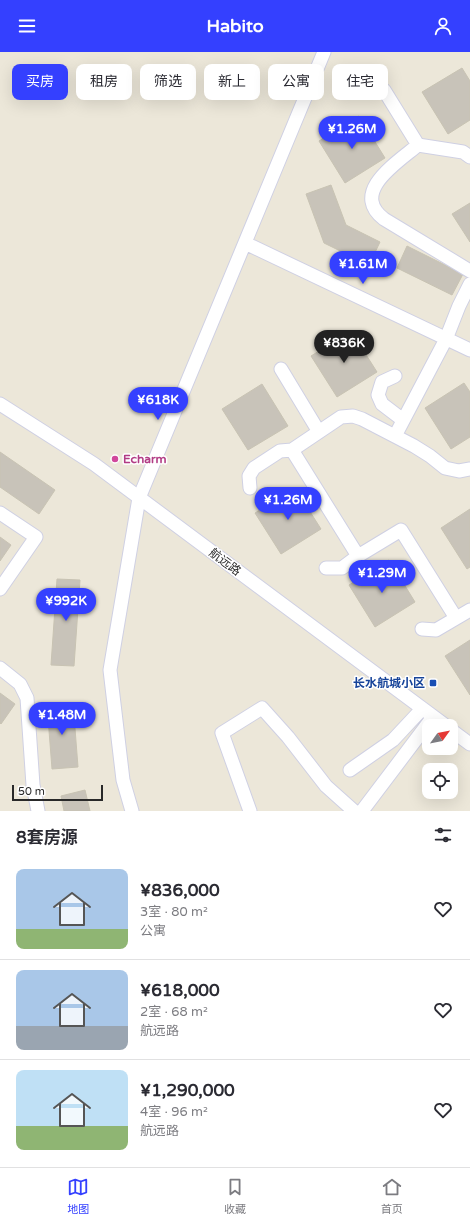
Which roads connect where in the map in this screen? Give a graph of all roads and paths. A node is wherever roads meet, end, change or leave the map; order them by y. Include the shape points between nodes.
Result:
1 (324, 52) edge
2 (388, 96) edge
3 (418, 145) junction
4 (468, 151) edge
5 (245, 243) junction
6 (470, 271) edge
7 (470, 284) edge
8 (446, 339) junction
9 (470, 350) edge
10 (281, 369) dead end
11 (395, 376) dead end
12 (0, 404) edge
13 (403, 420) junction
14 (319, 432) junction
15 (395, 436) junction
16 (292, 450) junction
17 (470, 469) edge
18 (250, 488) dead end
19 (139, 498) junction
20 (0, 513) edge
21 (358, 556) junction
22 (326, 568) dead end
23 (0, 589) edge
24 (470, 610) edge
25 (456, 618) junction
26 (422, 629) dead end
27 (0, 668) edge
28 (422, 709) junction
29 (433, 717) junction
30 (436, 719) edge
31 (458, 735) edge
32 (470, 744) edge
33 (350, 770) dead end
34 (38, 811) edge
35 (132, 811) edge
36 (250, 811) edge
37 (354, 811) edge
38 (362, 811) edge

1 - 5 street
2 - 3 street
3 - 4 street
3 - 6 street via 376,183 372,193 372,205 384,219
5 - 8 street
5 - 19 street
7 - 8 street
8 - 9 street
8 - 13 street
10 - 14 street
11 - 13 street via 382,382 378,395 382,404
12 - 19 street, 航远路 via 94,464
13 - 15 street
14 - 15 street via 341,417 353,416
14 - 16 street
15 - 17 street via 430,456 445,468 459,472
16 - 18 street via 280,451 254,468 249,476
16 - 21 street
19 - 28 street, 航远路
19 - 35 street via 110,670 123,780
20 - 23 street via 36,537
21 - 22 street via 342,568
21 - 25 street via 401,530
24 - 25 street
25 - 26 street via 436,630
27 - 34 street via 20,684 27,698 33,785
28 - 29 street, 航远路
28 - 33 street via 393,740
29 - 30 street, 航远路
29 - 38 street
31 - 32 street
36 - 37 street via 222,733 262,708 326,786

